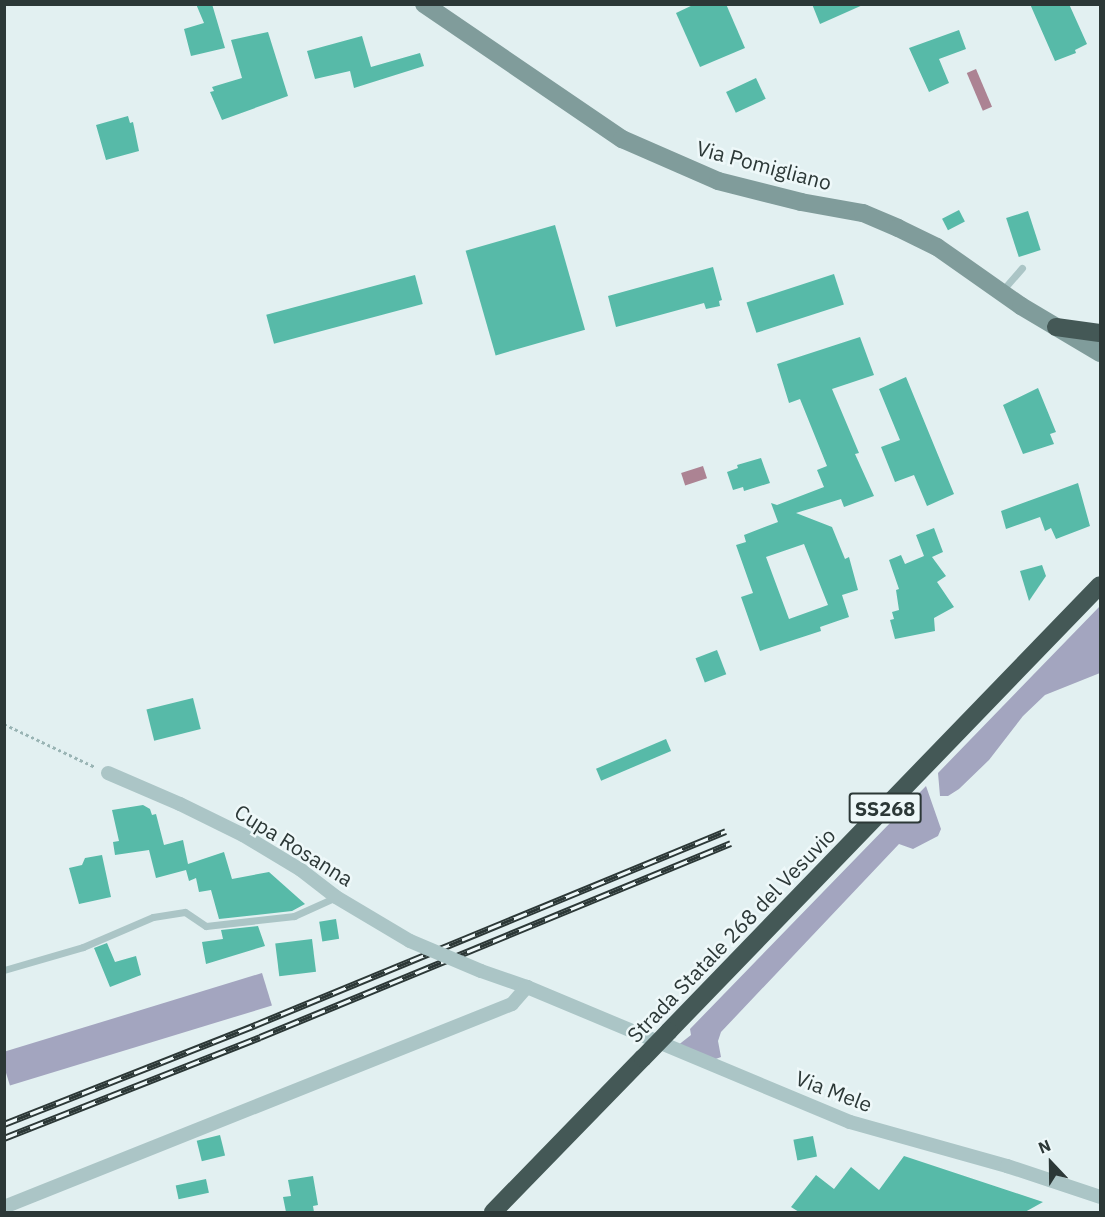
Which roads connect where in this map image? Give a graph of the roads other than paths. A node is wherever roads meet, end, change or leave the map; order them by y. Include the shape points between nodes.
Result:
1 (424, 4) edge
2 (1022, 268) dead end
3 (1001, 292) junction
4 (1056, 327) junction
5 (1101, 333) edge
6 (1101, 353) edge
7 (1101, 585) edge
8 (108, 773) road end
9 (336, 897) junction
10 (4, 970) edge
11 (527, 987) junction
12 (560, 1002) joint
13 (1101, 1197) edge
14 (4, 1207) edge
15 (493, 1212) edge

1 - 3 street, Via Pomigliano via 622,139 718,181 863,213 937,247
2 - 3 lane
3 - 4 street, Via Pomigliano
4 - 5 highway
4 - 6 street, Via Pomigliano
7 - 15 highway, Strada Statale 268 del Vesuvio / SS268, bridge
8 - 9 street, Cupa Rosanna via 243,835 301,870
9 - 10 lane via 294,916 206,926 185,912 153,918 83,947
9 - 11 street, Cupa Rosanna, bridge via 410,941
11 - 12 street, Cupa Rosanna
11 - 14 street via 512,1005
12 - 13 street, Via Mele via 850,1122

